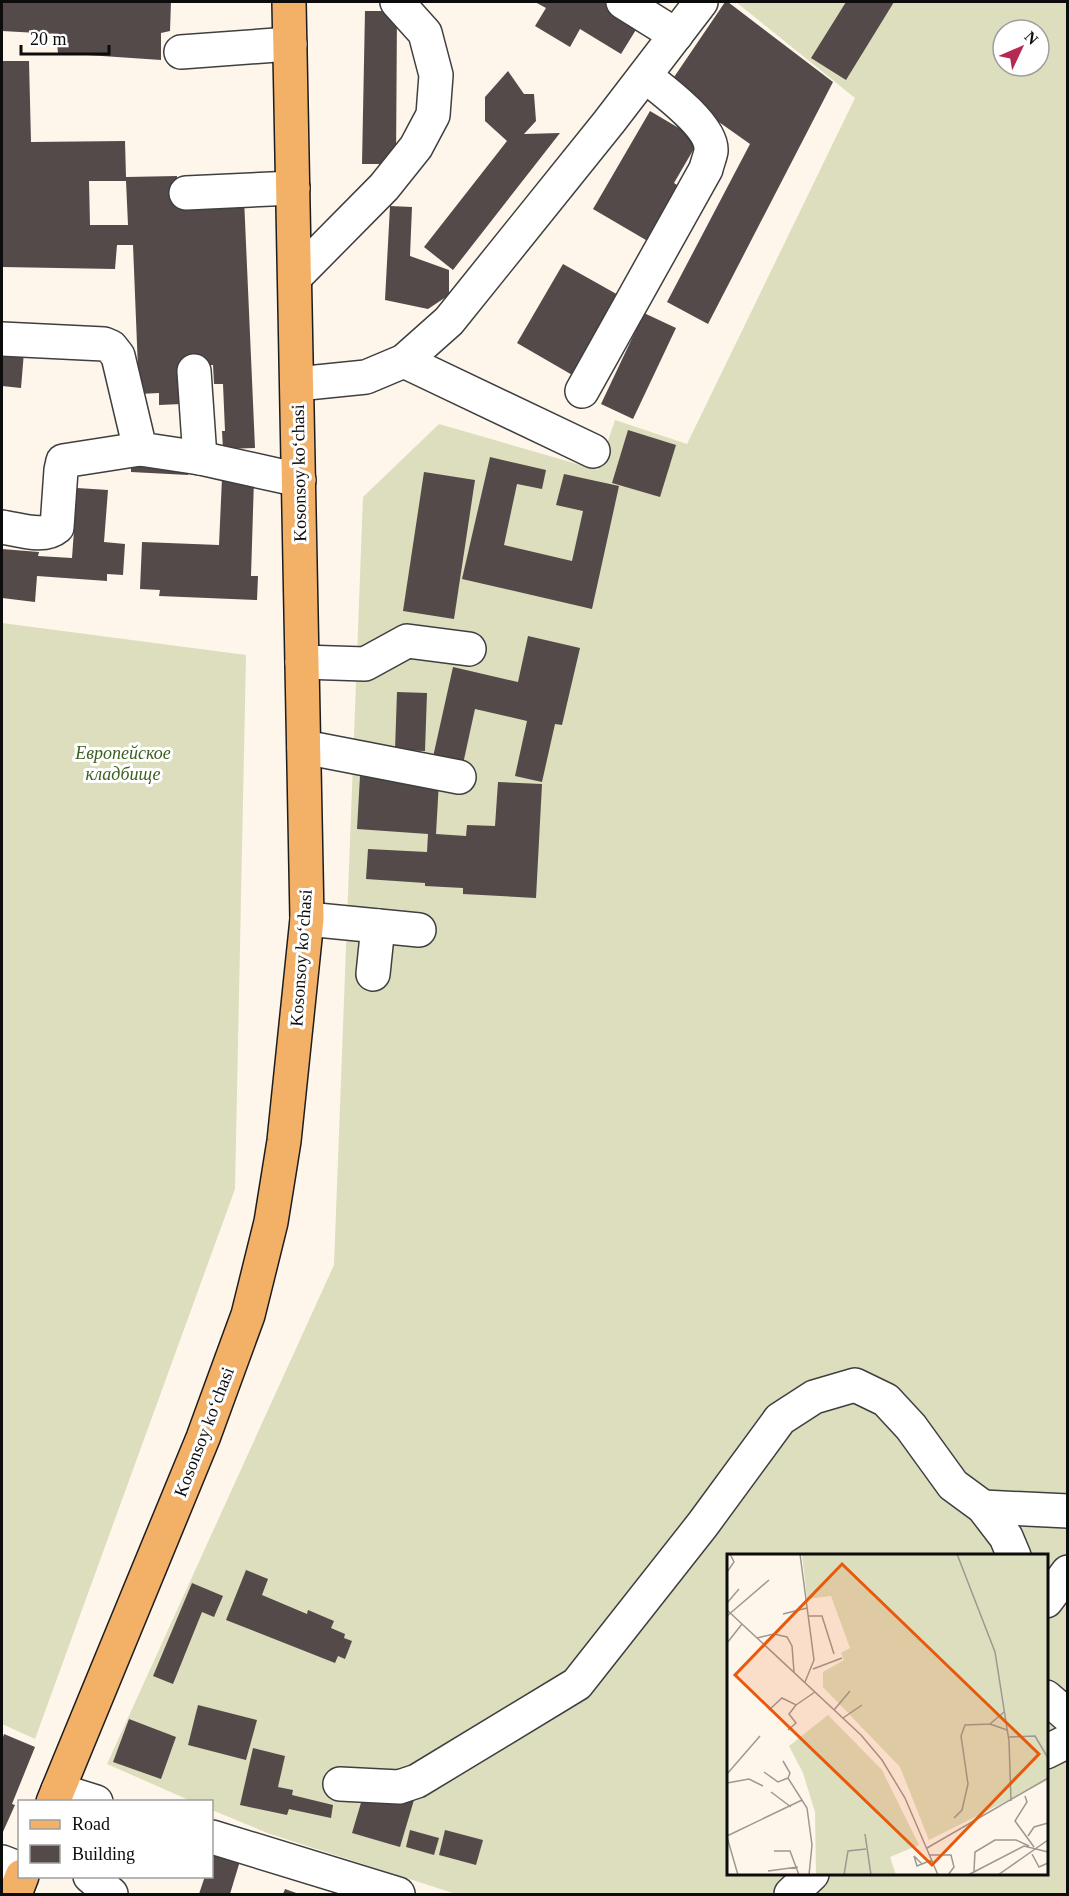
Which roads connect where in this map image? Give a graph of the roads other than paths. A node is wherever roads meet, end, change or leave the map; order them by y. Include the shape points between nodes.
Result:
1 (290, 2) edge
2 (397, 2) edge
3 (623, 2) edge
4 (701, 2) edge
5 (676, 35) junction
6 (290, 44) junction
7 (181, 52) dead end
8 (645, 76) junction
9 (293, 188) junction
10 (186, 194) dead end
11 (295, 277) junction
12 (2, 339) edge
13 (404, 361) junction
14 (194, 371) dead end
15 (297, 384) junction
16 (582, 392) dead end
17 (140, 449) junction
18 (593, 451) dead end
19 (200, 458) junction
20 (299, 480) junction
21 (2, 527) edge
22 (469, 650) dead end
23 (302, 662) junction
24 (304, 747) junction
25 (459, 777) dead end
26 (307, 919) junction
27 (378, 926) junction
28 (420, 930) dead end
29 (373, 974) dead end
30 (983, 1507) junction
31 (1068, 1511) edge
32 (1013, 1554) edge
33 (1068, 1572) edge
34 (1048, 1600) edge
35 (1048, 1698) edge
36 (1068, 1716) edge
37 (1068, 1741) edge
38 (1048, 1751) edge
39 (340, 1784) dead end
40 (55, 1796) edge
41 (82, 1800) edge
42 (213, 1837) edge
43 (2, 1862) edge
44 (18, 1868) edge
45 (811, 1875) edge
46 (21, 1878) edge
47 (92, 1878) edge
48 (15, 1894) edge
49 (111, 1894) edge
50 (398, 1894) edge
51 (791, 1894) edge

1 - 6 main road, Kosonsoy koʻchasi
2 - 11 lane via 425,33 436,75 433,115 416,147 384,187
3 - 5 lane
4 - 5 lane
5 - 8 lane
6 - 7 lane
6 - 9 main road, Kosonsoy koʻchasi
8 - 13 lane via 450,321
8 - 16 lane via 701,126 711,150 706,170
9 - 10 lane
9 - 11 main road, Kosonsoy koʻchasi
11 - 15 main road, Kosonsoy koʻchasi
12 - 17 lane via 111,347 117,356
13 - 15 lane via 366,377
13 - 18 lane
14 - 19 lane
15 - 20 main road, Kosonsoy koʻchasi
17 - 19 lane
17 - 21 lane via 63,461 57,527 51,532
19 - 20 lane
20 - 23 main road, Kosonsoy koʻchasi
22 - 23 lane via 407,641 365,664
23 - 24 main road, Kosonsoy koʻchasi
24 - 25 lane
24 - 26 main road, Kosonsoy koʻchasi
26 - 27 lane
26 - 40 main road, Kosonsoy koʻchasi via 284,1141 271,1222 248,1315 203,1438
27 - 28 lane
27 - 29 lane
30 - 31 lane
30 - 32 lane via 1006,1537
30 - 39 lane via 953,1485 886,1400 855,1385 814,1397 780,1419 577,1684 417,1781 399,1787
33 - 34 lane
35 - 36 lane
37 - 38 lane
40 - 41 lane
42 - 50 lane
43 - 44 lane
45 - 51 lane
46 - 48 main road
47 - 49 lane

